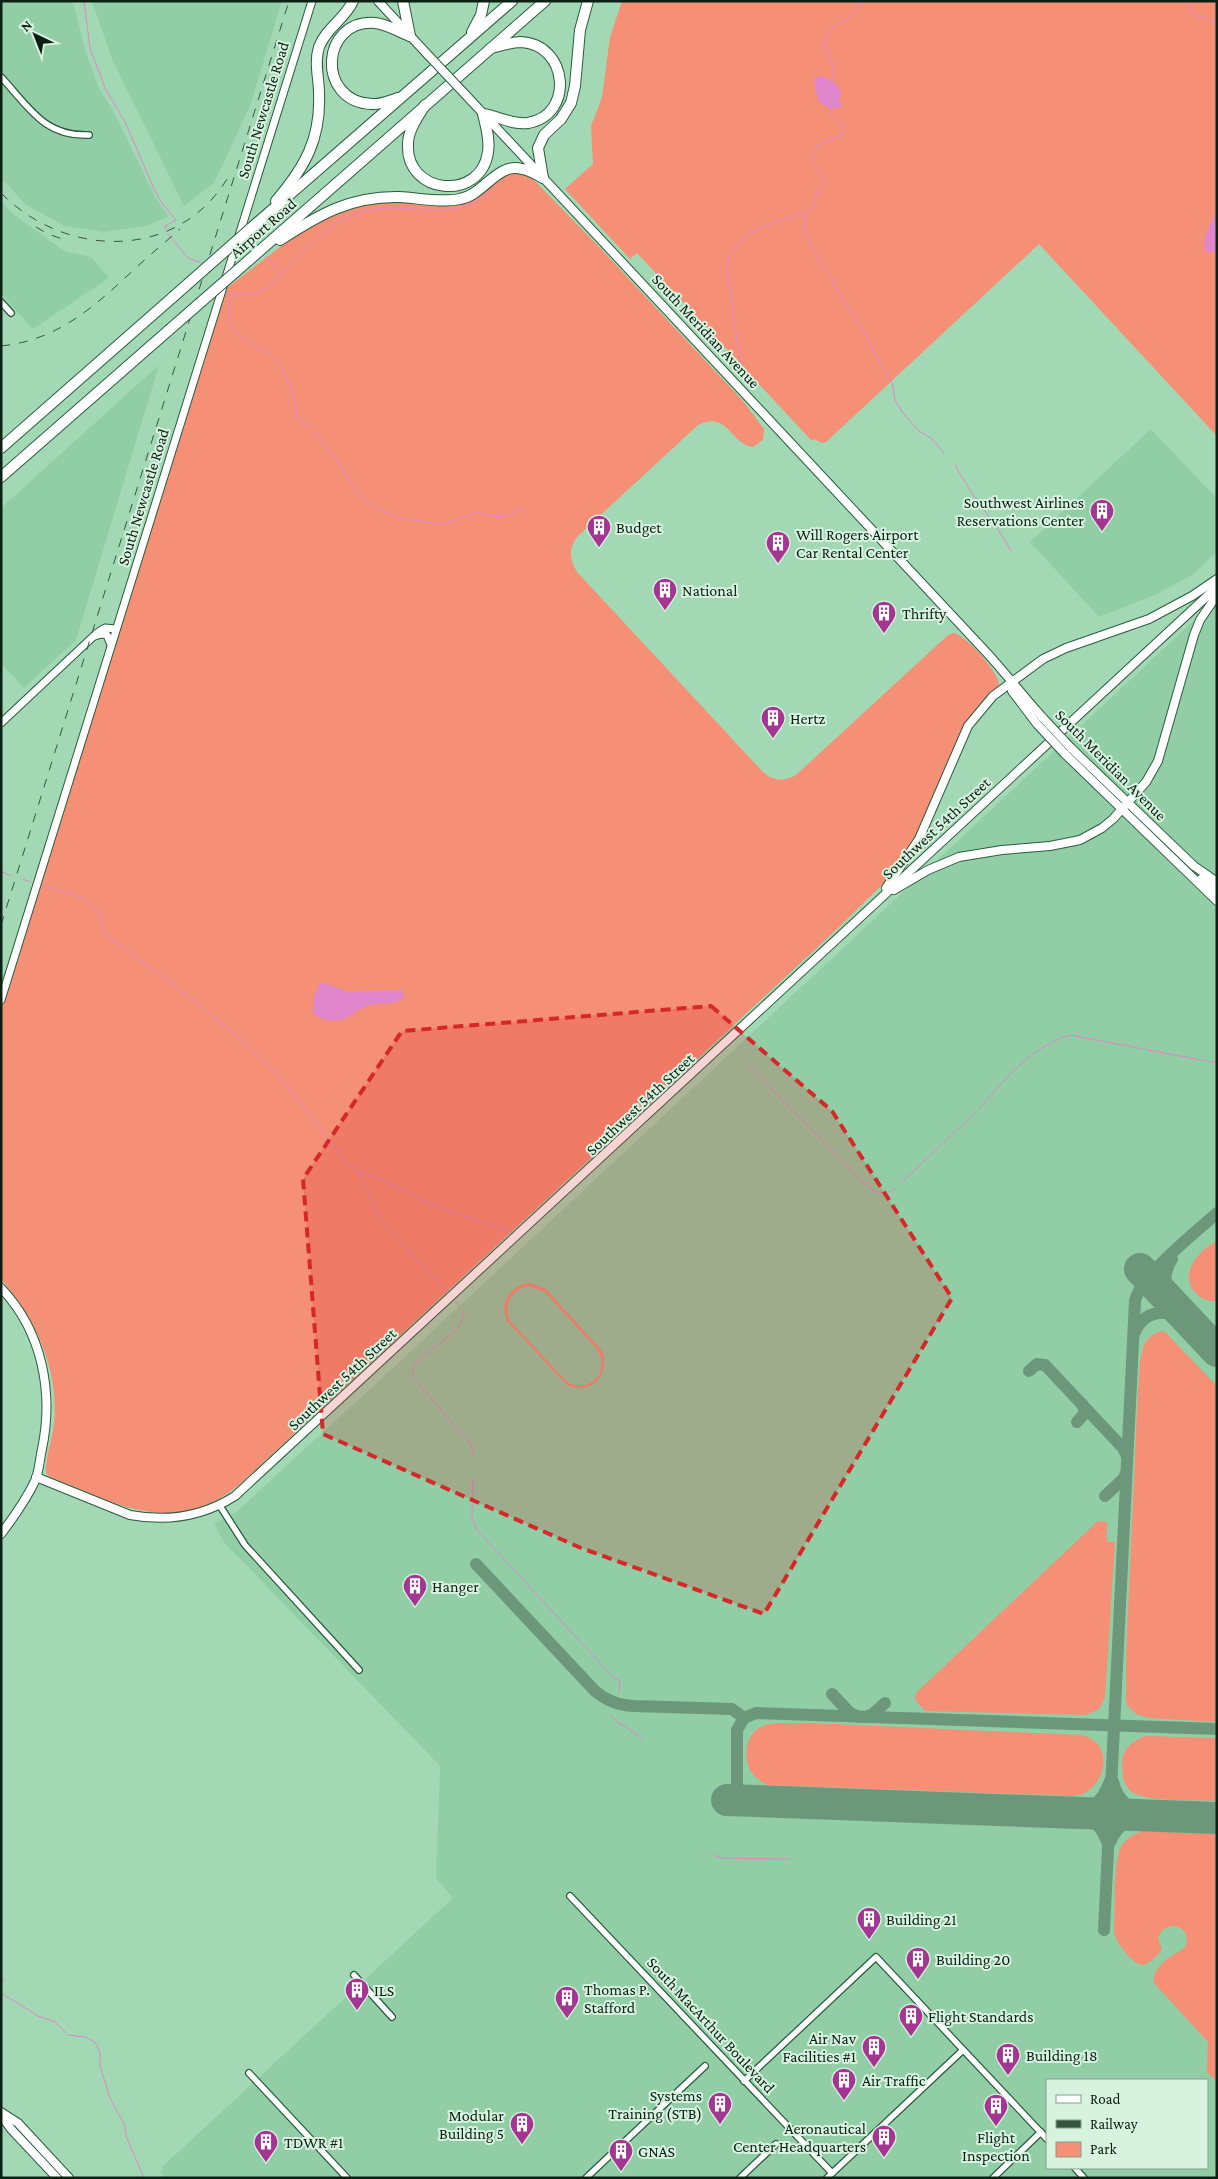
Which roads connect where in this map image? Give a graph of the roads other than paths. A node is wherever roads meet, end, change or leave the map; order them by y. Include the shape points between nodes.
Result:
1 (312, 1) edge
2 (353, 1) edge
3 (378, 1) edge
4 (403, 1) edge
5 (484, 1) edge
6 (512, 1) edge
7 (545, 1) edge
8 (588, 1) edge
9 (410, 36) junction
10 (468, 40) junction
11 (491, 48) junction
12 (1, 78) edge
13 (403, 96) junction
14 (425, 106) junction
15 (483, 114) junction
16 (88, 135) dead end
17 (543, 178) junction
18 (263, 217) junction
19 (248, 261) junction
20 (1, 302) edge
21 (11, 313) dead end
22 (1, 448) edge
23 (1, 477) edge
24 (1217, 579) edge
25 (1217, 587) edge
26 (1217, 595) edge
27 (116, 629) junction
28 (92, 637) junction
29 (111, 645) junction
30 (1010, 682) junction
31 (1, 723) edge
32 (1128, 803) junction
33 (1122, 811) junction
34 (1177, 862) junction
35 (1217, 882) edge
36 (1217, 890) edge
37 (877, 900) junction
38 (1217, 901) edge
39 (1, 1000) edge
40 (1, 1288) edge
41 (36, 1478) junction
42 (220, 1506) junction
43 (1, 1534) edge
44 (359, 1670) dead end
45 (570, 1896) dead end
46 (354, 1975) dead end
47 (392, 2017) dead end
48 (963, 2050) junction
49 (705, 2066) dead end
50 (249, 2074) dead end
51 (744, 2081) junction
52 (1, 2113) edge
53 (1041, 2132) junction
54 (1046, 2138) edge
55 (776, 2144) dead end
56 (829, 2176) edge
57 (57, 2178) edge
58 (69, 2178) edge
59 (347, 2178) edge
60 (586, 2178) edge
61 (740, 2178) edge
62 (992, 2178) edge

1 - 27 street, South Newcastle Road
2 - 18 highway via 327,31 319,48 319,116 310,152 294,180
3 - 9 main road, South Meridian Avenue
4 - 9 highway
5 - 10 highway via 481,15
6 - 10 highway, Airport Road
7 - 11 highway, Airport Road
8 - 17 highway via 580,30 571,103 561,119 544,135 538,148
9 - 13 highway via 383,24 356,26 337,42 331,59 333,79 354,100 372,104
9 - 15 main road, South Meridian Avenue, bridge
10 - 13 highway, Airport Road
11 - 14 highway, Airport Road
11 - 15 highway via 514,42 538,46 554,60 561,87 552,108 533,122 516,123
12 - 16 street via 53,130
13 - 18 highway, Airport Road
14 - 15 highway via 409,136 408,152 420,175 441,186 468,182 484,166 489,144
14 - 19 highway, Airport Road
15 - 17 main road, South Meridian Avenue
17 - 19 highway via 524,169 510,168 473,195 460,199 384,197 341,205 314,218
17 - 30 main road, South Meridian Avenue via 970,634
18 - 22 highway, Airport Road, bridge
19 - 23 highway, Airport Road, bridge
20 - 21 street
24 - 30 main road via 1149,619 1055,653
25 - 37 main road, Southwest 54th Street
26 - 32 main road via 1194,635 1158,761
27 - 28 street via 105,628
27 - 29 street, South Newcastle Road
28 - 29 street via 105,634
28 - 31 street
29 - 39 street, South Newcastle Road
30 - 32 main road, South Meridian Avenue, bridge
30 - 33 main road, South Meridian Avenue, bridge via 1012,691 1037,724
30 - 37 main road via 981,708 968,726 919,839
32 - 33 main road
32 - 35 main road, South Meridian Avenue via 1194,866
33 - 34 main road, South Meridian Avenue
33 - 37 main road via 1102,828 1080,840 980,853 943,863
34 - 36 main road
34 - 38 main road
37 - 42 main road, Southwest 54th Street via 252,1481
40 - 41 main road via 25,1320 44,1372 47,1424
41 - 42 main road, Southwest 54th Street via 130,1515 146,1518 189,1516
41 - 43 main road
42 - 44 street via 244,1545
45 - 51 street, South MacArthur Boulevard
46 - 47 street
48 - 51 street via 876,1957
48 - 53 street
48 - 56 street
49 - 60 street
50 - 59 street
51 - 56 street, South MacArthur Boulevard
52 - 57 main road via 11,2130
52 - 58 main road via 18,2124
53 - 54 street
53 - 62 street
55 - 61 street

